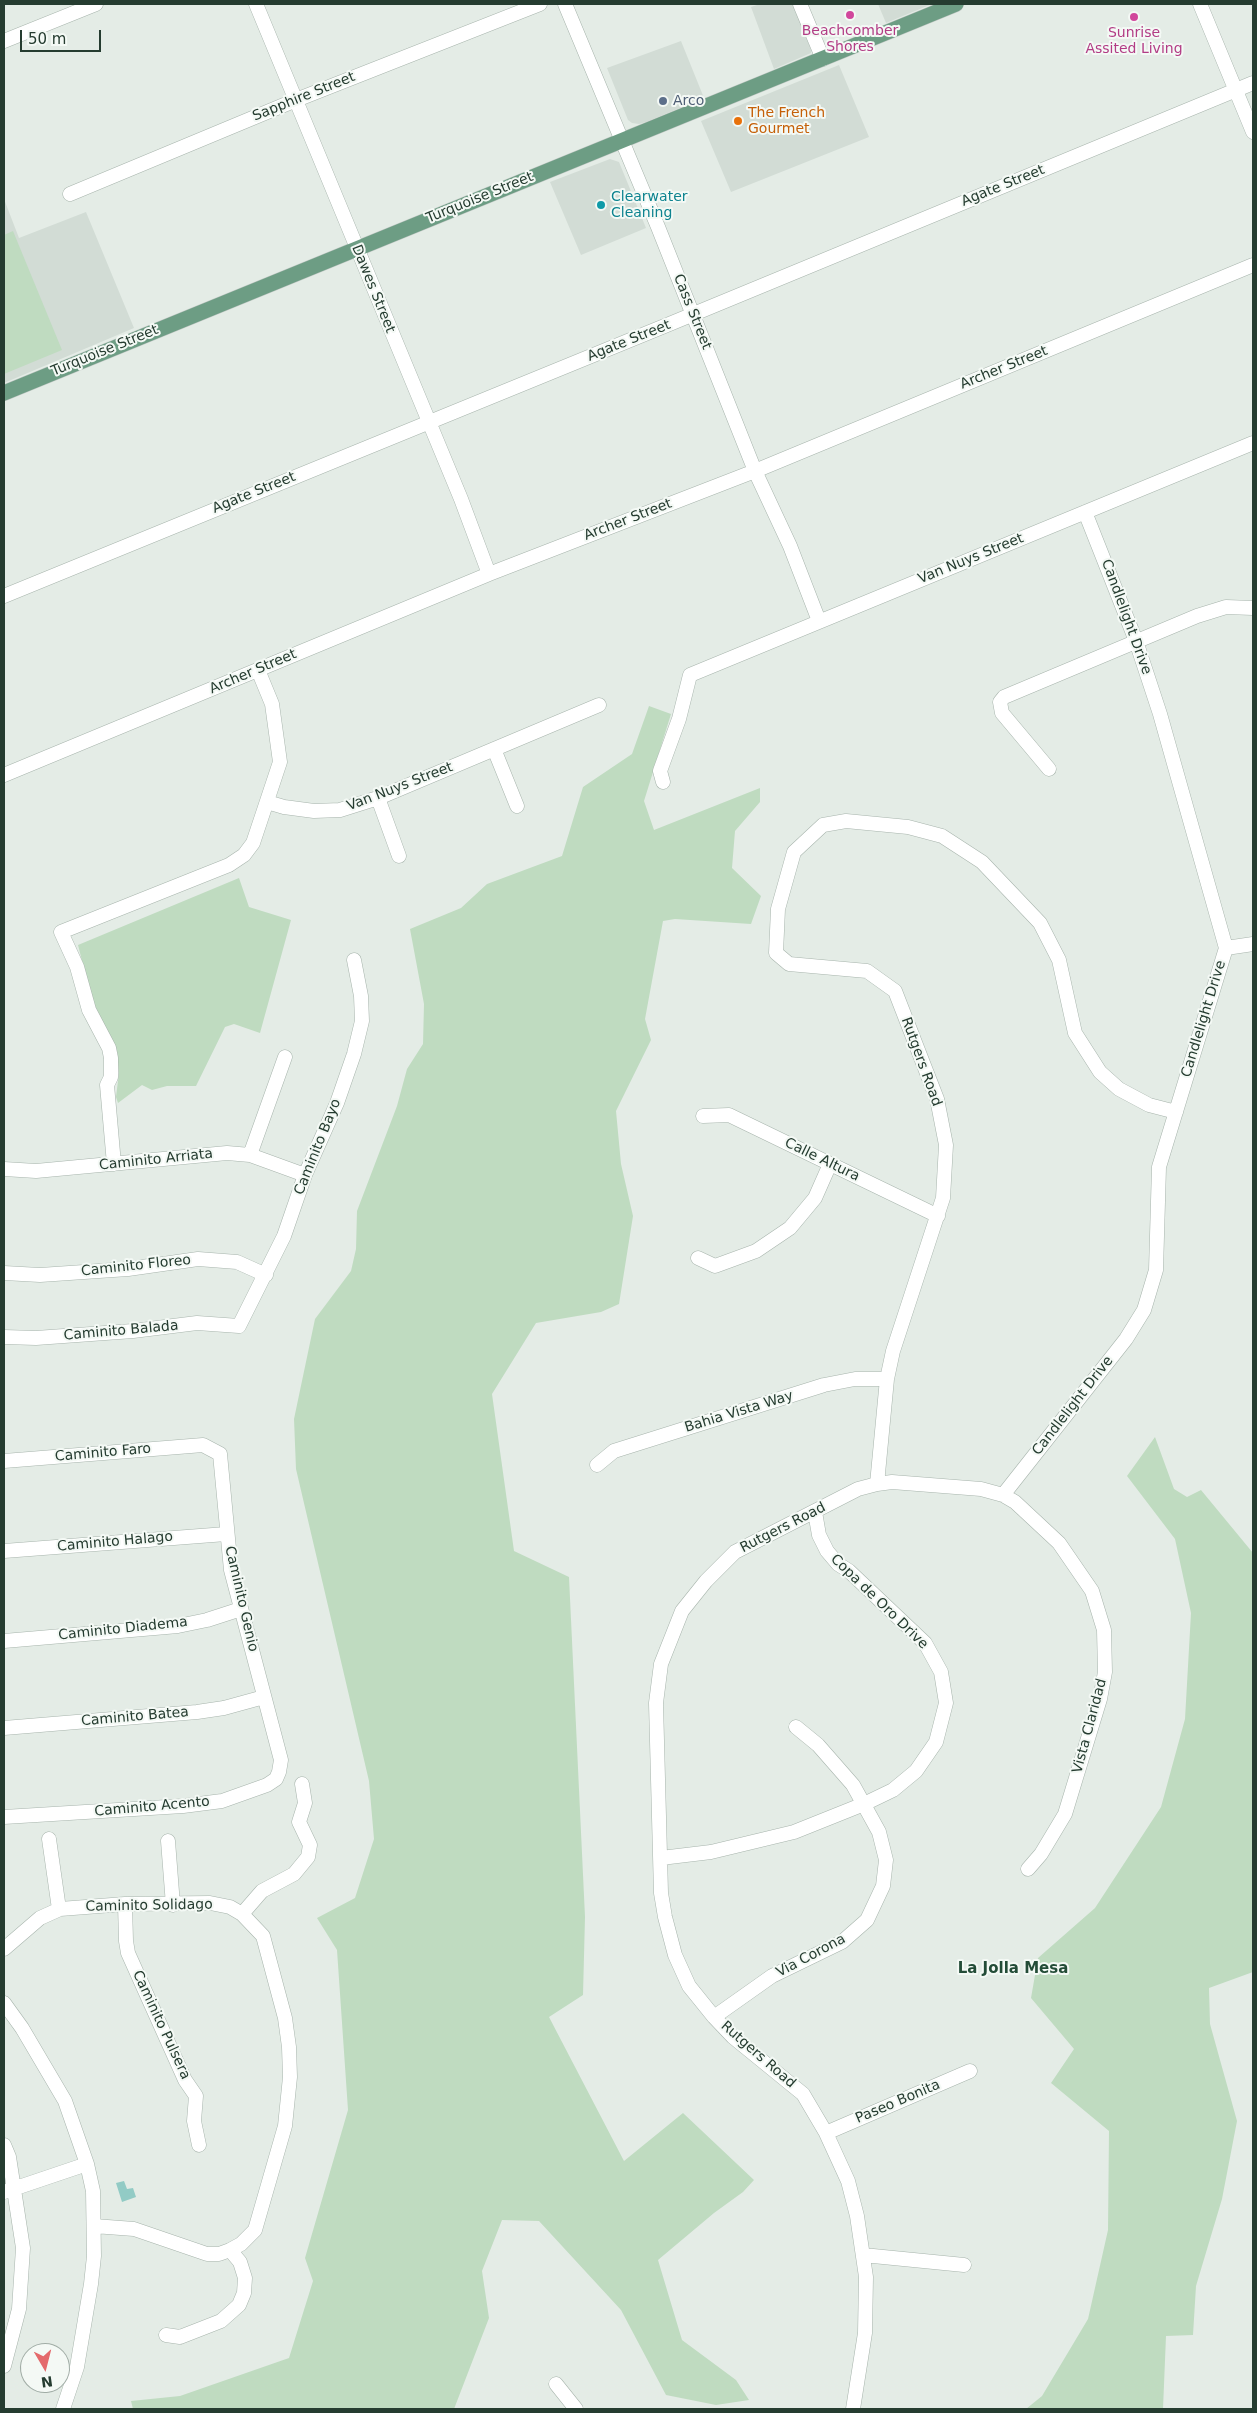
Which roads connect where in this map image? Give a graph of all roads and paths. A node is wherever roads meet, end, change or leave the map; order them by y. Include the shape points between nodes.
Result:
1 (96, 4) edge
2 (256, 4) edge
3 (540, 4) edge
4 (564, 4) edge
5 (800, 4) edge
6 (956, 4) edge
7 (1200, 4) edge
8 (4, 41) edge
9 (822, 59) junction
10 (1253, 83) edge
11 (1236, 90) junction
12 (296, 100) junction
13 (1253, 132) edge
14 (622, 140) junction
15 (70, 194) dead end
16 (356, 247) junction
17 (1253, 265) edge
18 (693, 315) junction
19 (4, 393) edge
20 (429, 422) junction
21 (1253, 443) edge
22 (756, 470) junction
23 (1085, 512) junction
24 (489, 574) junction
25 (4, 596) edge
26 (1253, 608) edge
27 (819, 621) junction
28 (1136, 641) junction
29 (258, 670) junction
30 (599, 705) dead end
31 (494, 749) junction
32 (1049, 769) dead end
33 (4, 775) edge
34 (663, 782) dead end
35 (378, 798) junction
36 (267, 802) junction
37 (517, 806) dead end
38 (398, 856) dead end
39 (1253, 944) edge
40 (1226, 948) junction
41 (354, 960) dead end
42 (285, 1057) dead end
43 (1176, 1112) junction
44 (703, 1116) dead end
45 (250, 1155) junction
46 (114, 1164) junction
47 (830, 1164) junction
48 (4, 1169) edge
49 (306, 1175) junction
50 (938, 1216) junction
51 (698, 1258) dead end
52 (4, 1273) edge
53 (266, 1275) junction
54 (239, 1326) joint
55 (4, 1337) edge
56 (887, 1379) junction
57 (203, 1445) joint
58 (4, 1461) edge
59 (597, 1465) dead end
60 (877, 1484) junction
61 (1003, 1495) junction
62 (815, 1512) junction
63 (226, 1534) junction
64 (4, 1551) edge
65 (241, 1609) junction
66 (4, 1641) edge
67 (264, 1696) junction
68 (796, 1727) dead end
69 (4, 1728) edge
70 (281, 1760) joint
71 (302, 1784) dead end
72 (864, 1804) junction
73 (4, 1817) edge
74 (49, 1839) dead end
75 (168, 1841) dead end
76 (661, 1858) junction
77 (1028, 1869) dead end
78 (125, 1904) junction
79 (173, 1905) junction
80 (59, 1909) junction
81 (242, 1914) junction
82 (4, 1949) edge
83 (4, 2003) edge
84 (714, 2018) junction
85 (970, 2071) dead end
86 (826, 2133) junction
87 (4, 2145) edge
88 (199, 2145) dead end
89 (87, 2164) junction
90 (9, 2190) edge
91 (94, 2226) junction
92 (230, 2250) junction
93 (863, 2256) junction
94 (964, 2265) dead end
95 (166, 2335) dead end
96 (4, 2366) edge
97 (556, 2384) dead end
98 (63, 2409) edge
99 (576, 2409) edge
100 (853, 2409) edge

1 - 8 street
2 - 12 street, Dawes Street
3 - 12 street, Sapphire Street
4 - 14 street, Cass Street
5 - 9 street
6 - 9 main road, Turquoise Street
7 - 11 street
9 - 14 main road, Turquoise Street
10 - 11 street, Agate Street
11 - 13 street
11 - 18 street, Agate Street
12 - 15 street, Sapphire Street
12 - 16 street, Dawes Street
14 - 16 main road, Turquoise Street
14 - 18 street, Cass Street
16 - 19 main road, Turquoise Street
16 - 20 street, Dawes Street
17 - 22 street, Archer Street
18 - 20 street, Agate Street
18 - 22 street, Cass Street
20 - 24 street, Dawes Street
20 - 25 street, Agate Street
21 - 23 street, Van Nuys Street
22 - 24 street, Archer Street
22 - 27 street, Cass Street
23 - 27 street, Van Nuys Street
23 - 28 street, Candlelight Drive
24 - 29 street, Archer Street
26 - 28 street via 1226,607
27 - 34 street, Van Nuys Street via 690,675 679,719 660,771
28 - 32 street via 1004,697 1000,702 1002,713
28 - 40 street, Candlelight Drive
29 - 33 street, Archer Street
29 - 36 street via 272,704 280,762
30 - 31 street, Van Nuys Street
31 - 35 street, Van Nuys Street
31 - 37 street
35 - 36 street, Van Nuys Street via 340,810 314,811
35 - 38 street
36 - 46 street via 253,842 244,855 229,865 61,932 78,967 89,1010 109,1048 111,1077 107,1085
39 - 40 street
40 - 43 street, Candlelight Drive
41 - 49 street, Caminito Bayo via 362,1020 337,1103
42 - 45 street
43 - 50 street, Rutgers Road via 1149,1105 1119,1089 1100,1072 1075,1033 1059,960 1040,923 982,862 942,836 908,827 846,821 823,825 794,852 778,909 776,953 789,964 867,971 894,991 937,1099 946,1145 943,1198
43 - 61 street, Candlelight Drive via 1159,1167 1156,1270 1144,1310 1126,1339
44 - 47 street, Calle Altura via 729,1115
45 - 46 street, Caminito Arriata via 227,1153
45 - 49 street, Caminito Arriata
46 - 48 street, Caminito Arriata via 36,1171
47 - 50 street, Calle Altura
47 - 51 street via 815,1198 790,1228 756,1251 715,1266
49 - 53 street, Caminito Bayo
50 - 56 street, Rutgers Road
52 - 53 street, Caminito Floreo via 40,1275 118,1270 198,1260 237,1262
53 - 54 street, Caminito Bayo
54 - 55 street, Caminito Balada via 196,1323 134,1332 46,1338
56 - 59 street, Bahia Vista Way via 855,1379 824,1385 614,1451
56 - 60 street, Rutgers Road
57 - 58 street, Caminito Faro
57 - 63 street, Caminito Genio via 220,1454
60 - 61 street, Vista Claridad via 892,1482 981,1489
60 - 62 street, Rutgers Road via 858,1489
61 - 77 street, Vista Claridad via 1016,1502 1059,1543 1092,1590 1104,1630 1105,1672 1100,1699 1065,1814 1042,1854
62 - 72 street, Copa de Oro Drive via 819,1536 827,1551 925,1643 941,1672 946,1703 936,1742 916,1771 893,1790
62 - 76 street, Rutgers Road via 735,1552 706,1580 682,1612 661,1664 656,1703
63 - 64 street, Caminito Halago
63 - 65 street, Caminito Genio
65 - 66 street, Caminito Diadema via 178,1626
65 - 67 street, Caminito Genio
67 - 69 street, Caminito Batea via 197,1712
67 - 70 street, Caminito Genio
68 - 72 street, Via Corona via 818,1745 853,1785
70 - 73 street, Caminito Acento via 280,1772 268,1785 222,1801
71 - 81 street via 305,1803 299,1822 310,1845 308,1857 294,1874 262,1891
72 - 76 street, Copa de Oro Drive via 794,1832 712,1852
72 - 84 street, Via Corona via 879,1832 886,1860 884,1886 867,1920 842,1942 772,1976
74 - 80 street
75 - 79 street
76 - 84 street, Rutgers Road via 663,1909 675,1955 689,1986
78 - 79 street, Caminito Solidago
78 - 80 street, Caminito Solidago
78 - 88 street, Caminito Pulsera via 128,1953 185,2080 196,2096 194,2120
79 - 81 street, Caminito Solidago via 210,1903 230,1907
80 - 82 street, Caminito Solidago via 40,1918
81 - 92 street, Caminito Solidago via 263,1936 285,2018 290,2077 285,2126 255,2230
83 - 89 street via 65,2100
84 - 86 street, Rutgers Road via 803,2094
85 - 86 street, Paseo Bonita
86 - 93 street, Rutgers Road via 848,2181
87 - 90 street via 9,2157
89 - 90 street
89 - 91 street via 93,2191
90 - 96 street via 23,2248 19,2309
91 - 92 street, Caminito Solidago via 134,2229 207,2254
91 - 98 street via 86,2322 77,2367
92 - 95 street via 240,2262 245,2278 239,2305 221,2321 180,2337
93 - 94 street
93 - 100 street, Rutgers Road via 866,2277 864,2334
97 - 99 street

